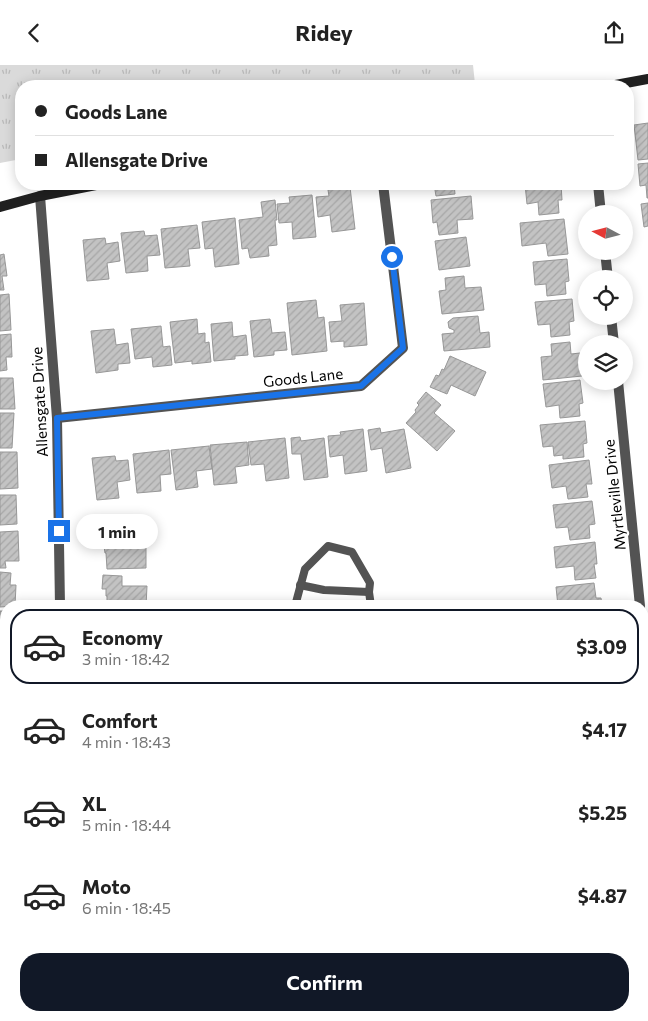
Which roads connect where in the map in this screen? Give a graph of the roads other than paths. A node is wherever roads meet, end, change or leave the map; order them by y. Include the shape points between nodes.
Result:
1 (648, 79) edge
2 (634, 82) edge
3 (70, 190) edge
4 (384, 190) edge
5 (599, 190) edge
6 (40, 196) junction
7 (600, 205) edge
8 (0, 207) edge
9 (619, 390) edge
10 (57, 418) junction
11 (300, 585) junction
12 (369, 592) junction
13 (60, 600) edge
14 (296, 600) edge
15 (370, 600) edge
16 (639, 600) edge

1 - 2 street
3 - 6 street
4 - 10 street, Goods Lane via 403,348 361,386
5 - 7 street
6 - 8 street
6 - 10 street, Allensgate Drive
9 - 16 street, Myrtleville Drive
10 - 13 street, Allensgate Drive
11 - 12 lane
11 - 12 lane via 305,569 328,546 352,552 370,583
11 - 14 lane
12 - 15 lane

